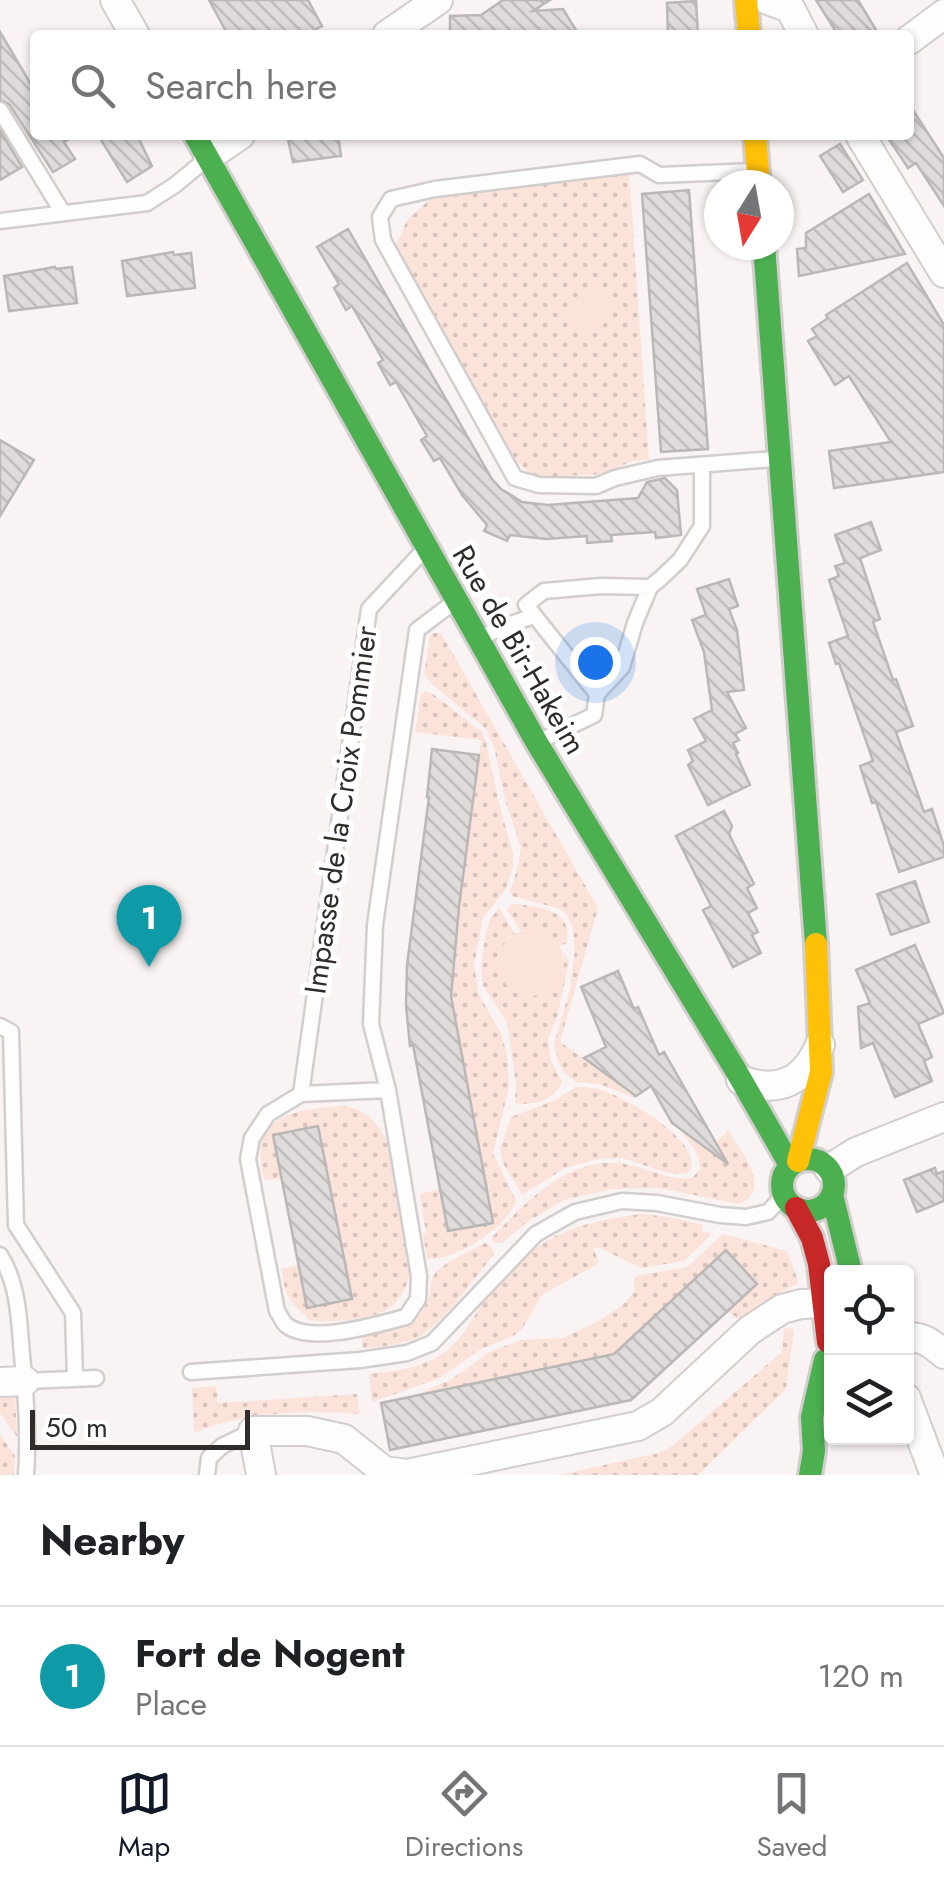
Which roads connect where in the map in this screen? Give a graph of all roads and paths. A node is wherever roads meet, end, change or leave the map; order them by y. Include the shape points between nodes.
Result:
1 (114, 0) edge
2 (438, 0) edge
3 (746, 0) edge
4 (768, 0) edge
5 (944, 14) edge
6 (133, 30) edge
7 (394, 30) edge
8 (749, 30) edge
9 (801, 30) edge
10 (914, 36) edge
11 (0, 110) edge
12 (756, 140) edge
13 (863, 140) edge
14 (202, 146) edge
15 (758, 170) edge
16 (704, 176) edge
17 (63, 213) junction
18 (0, 221) edge
19 (765, 260) edge
20 (944, 273) edge
21 (780, 459) junction
22 (702, 465) junction
23 (426, 548) junction
24 (650, 586) junction
25 (457, 600) junction
26 (534, 616) junction
27 (479, 638) junction
28 (598, 694) junction
29 (536, 742) junction
30 (0, 1026) edge
31 (820, 1043) junction
32 (821, 1072) junction
33 (740, 1080) junction
34 (388, 1090) junction
35 (301, 1094) junction
36 (944, 1117) edge
37 (832, 1119) dead end
38 (794, 1163) junction
39 (830, 1170) junction
40 (790, 1202) junction
41 (0, 1255) edge
42 (850, 1265) edge
43 (824, 1296) edge
44 (824, 1303) edge
45 (914, 1337) edge
46 (944, 1354) edge
47 (828, 1355) edge
48 (191, 1372) dead end
49 (74, 1378) junction
50 (96, 1378) dead end
51 (12, 1381) edge
52 (914, 1419) edge
53 (253, 1432) junction
54 (824, 1433) edge
55 (814, 1451) junction
56 (26, 1475) edge
57 (206, 1475) edge
58 (261, 1475) edge
59 (810, 1475) edge
60 (935, 1475) edge

1 - 6 street
2 - 7 street
3 - 8 street
4 - 9 street via 790,8
5 - 10 street
11 - 17 lane
12 - 15 street
13 - 20 street
14 - 17 lane via 174,185 147,203
14 - 23 street, Rue de Bir-Hakeim
16 - 22 lane via 660,174 634,164 435,188 392,198 380,217 382,240 516,478 539,486 596,486
17 - 18 lane
19 - 21 street
21 - 22 lane
21 - 31 street
22 - 24 lane via 702,526 680,560
23 - 25 street, Rue de Bir-Hakeim
23 - 35 lane, Impasse de la Croix Pommier via 369,609
24 - 26 lane via 544,591 526,605
24 - 28 lane via 622,666
25 - 27 street, Rue de Bir-Hakeim
25 - 34 lane, Impasse de la Croix Pommier via 417,630 375,925 372,1024
26 - 27 lane
26 - 28 lane
27 - 29 street, Rue de Bir-Hakeim
28 - 29 lane via 594,715
29 - 33 street, Rue de Bir-Hakeim
30 - 49 lane via 11,1032 16,1225 73,1313
31 - 32 street
31 - 33 street via 804,1072 787,1082 773,1087
32 - 37 street
32 - 38 street
33 - 38 street, Rue de Bir-Hakeim
34 - 35 lane
34 - 35 lane, Impasse de la Croix Pommier via 418,1299 406,1317 310,1334 287,1325 277,1311 248,1159 268,1114
36 - 39 street via 856,1152
38 - 39 street via 813,1159
38 - 40 street via 782,1179
39 - 40 street via 828,1202 812,1211
39 - 42 street
40 - 43 street via 812,1238
40 - 48 lane via 746,1216 622,1201 575,1212 536,1234 432,1343 360,1360
41 - 51 lane via 18,1305
44 - 53 street via 782,1308 638,1426 407,1474 384,1471 344,1439 307,1431
45 - 46 street
47 - 55 street via 812,1417
49 - 50 lane
49 - 51 lane
51 - 56 lane via 29,1445
52 - 60 street
53 - 57 lane via 222,1446 209,1458
53 - 58 street
54 - 55 street
55 - 59 street

